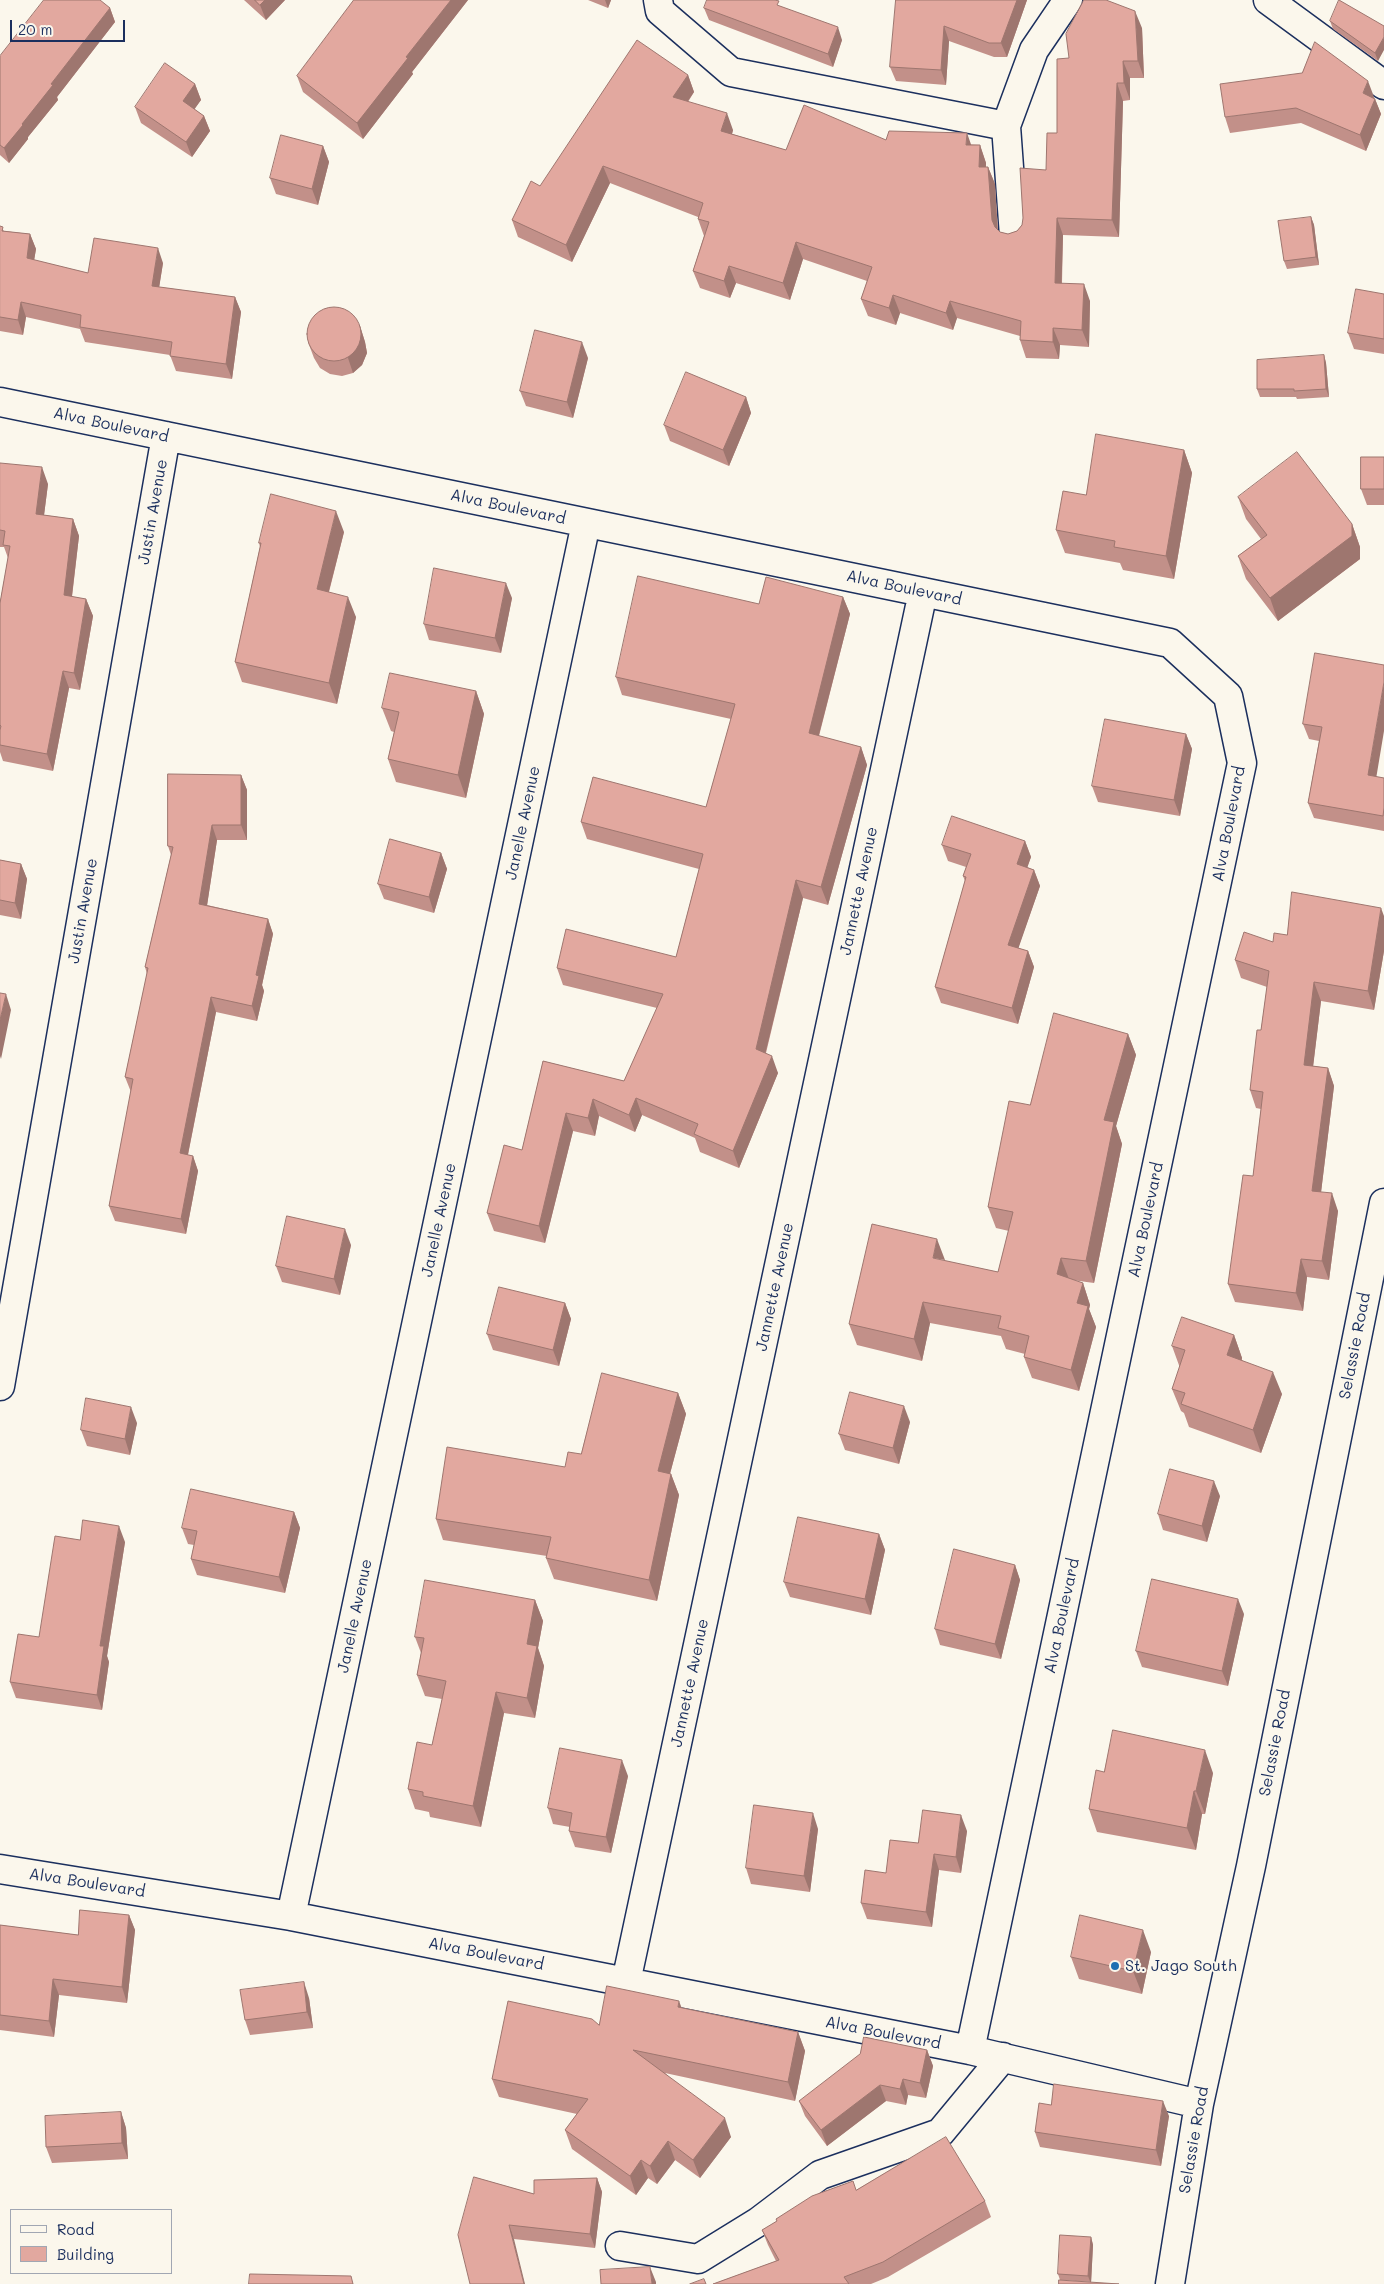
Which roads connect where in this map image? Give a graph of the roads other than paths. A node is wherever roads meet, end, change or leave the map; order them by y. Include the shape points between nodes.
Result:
1 (658, 0) edge
2 (1068, 0) edge
3 (1268, 0) edge
4 (1384, 85) edge
5 (1006, 126) junction
6 (1014, 236) edge
7 (0, 402) edge
8 (166, 436) junction
9 (586, 523) junction
10 (923, 592) junction
11 (1384, 1203) edge
12 (0, 1386) edge
13 (0, 1869) edge
14 (291, 1916) junction
15 (626, 1982) junction
16 (970, 2050) junction
17 (1003, 2057) junction
18 (1199, 2104) junction
19 (620, 2246) dead end
20 (1170, 2284) edge

1 - 5 street via 660,11 731,72
2 - 5 street via 1034,50
3 - 4 street
5 - 6 street
7 - 8 street, Alva Boulevard
8 - 9 street, Alva Boulevard
8 - 12 street, Justin Avenue
9 - 10 street, Alva Boulevard
9 - 14 street, Janelle Avenue
10 - 15 street, Jannette Avenue
10 - 16 street, Alva Boulevard via 1170,643 1228,696 1242,763
11 - 18 street, Selassie Road via 1251,1866
13 - 14 street, Alva Boulevard
14 - 15 street, Alva Boulevard
15 - 16 street, Alva Boulevard
16 - 17 street, Alva Boulevard
17 - 18 street, Alva Boulevard
17 - 19 street via 940,2133 820,2174 758,2222 698,2259
18 - 20 street, Selassie Road

